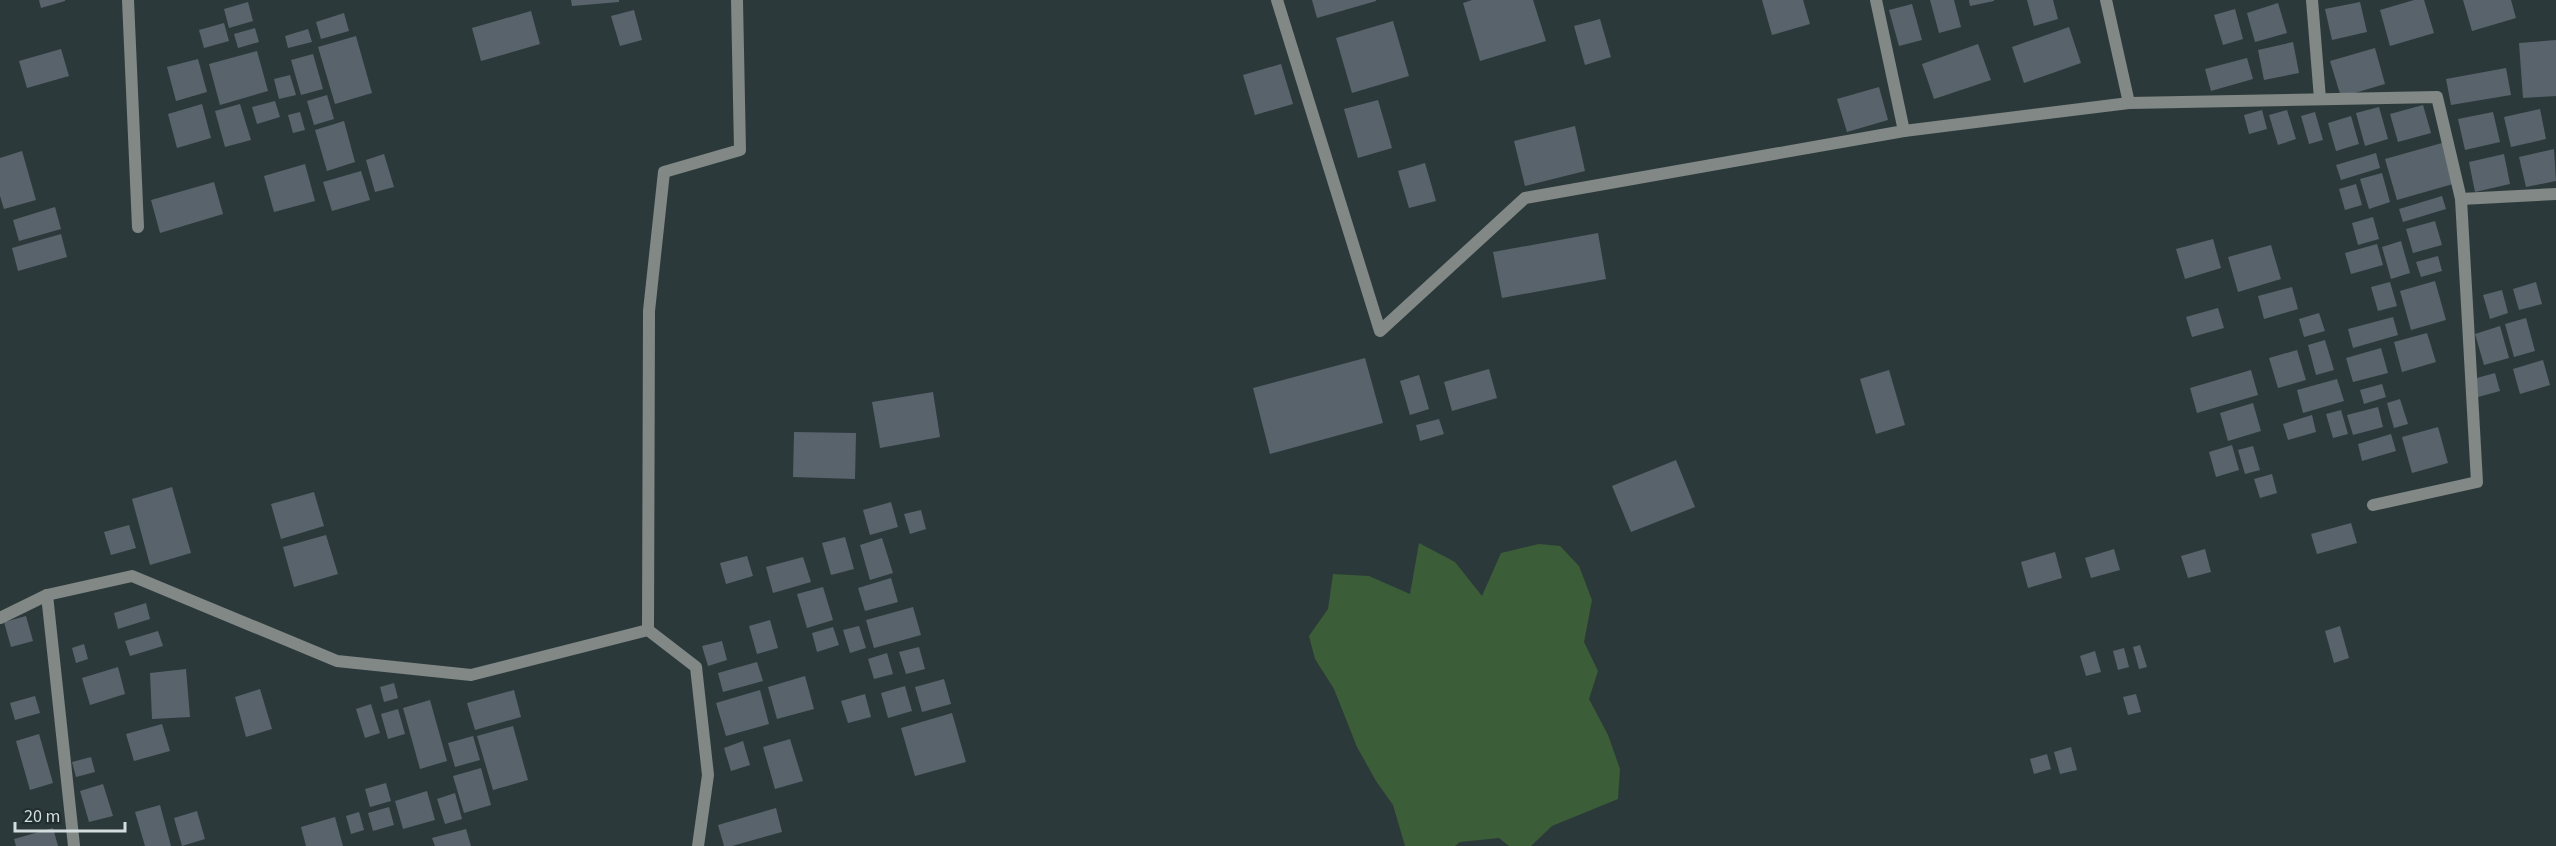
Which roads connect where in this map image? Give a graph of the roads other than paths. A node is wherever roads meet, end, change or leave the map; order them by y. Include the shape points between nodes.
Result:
1 (128, 0) edge
2 (737, 0) edge
3 (1277, 0) edge
4 (1876, 0) edge
5 (2106, 0) edge
6 (2312, 0) edge
7 (2320, 99) junction
8 (2129, 103) junction
9 (1905, 131) junction
10 (2556, 194) edge
11 (2461, 199) junction
12 (138, 227) dead end
13 (2373, 505) dead end
14 (47, 595) junction
15 (0, 618) edge
16 (648, 630) junction
17 (74, 846) edge
18 (698, 846) edge

1 - 12 street
2 - 16 street via 740,150 664,172 649,311
3 - 9 street via 1380,331 1525,198
4 - 9 street
5 - 8 street
6 - 7 street
7 - 8 street
7 - 11 street via 2437,97
8 - 9 street
10 - 11 street
11 - 13 street via 2476,482
14 - 15 street
14 - 16 street via 132,576 337,661 471,675
14 - 17 street
16 - 18 street via 696,667 708,775

